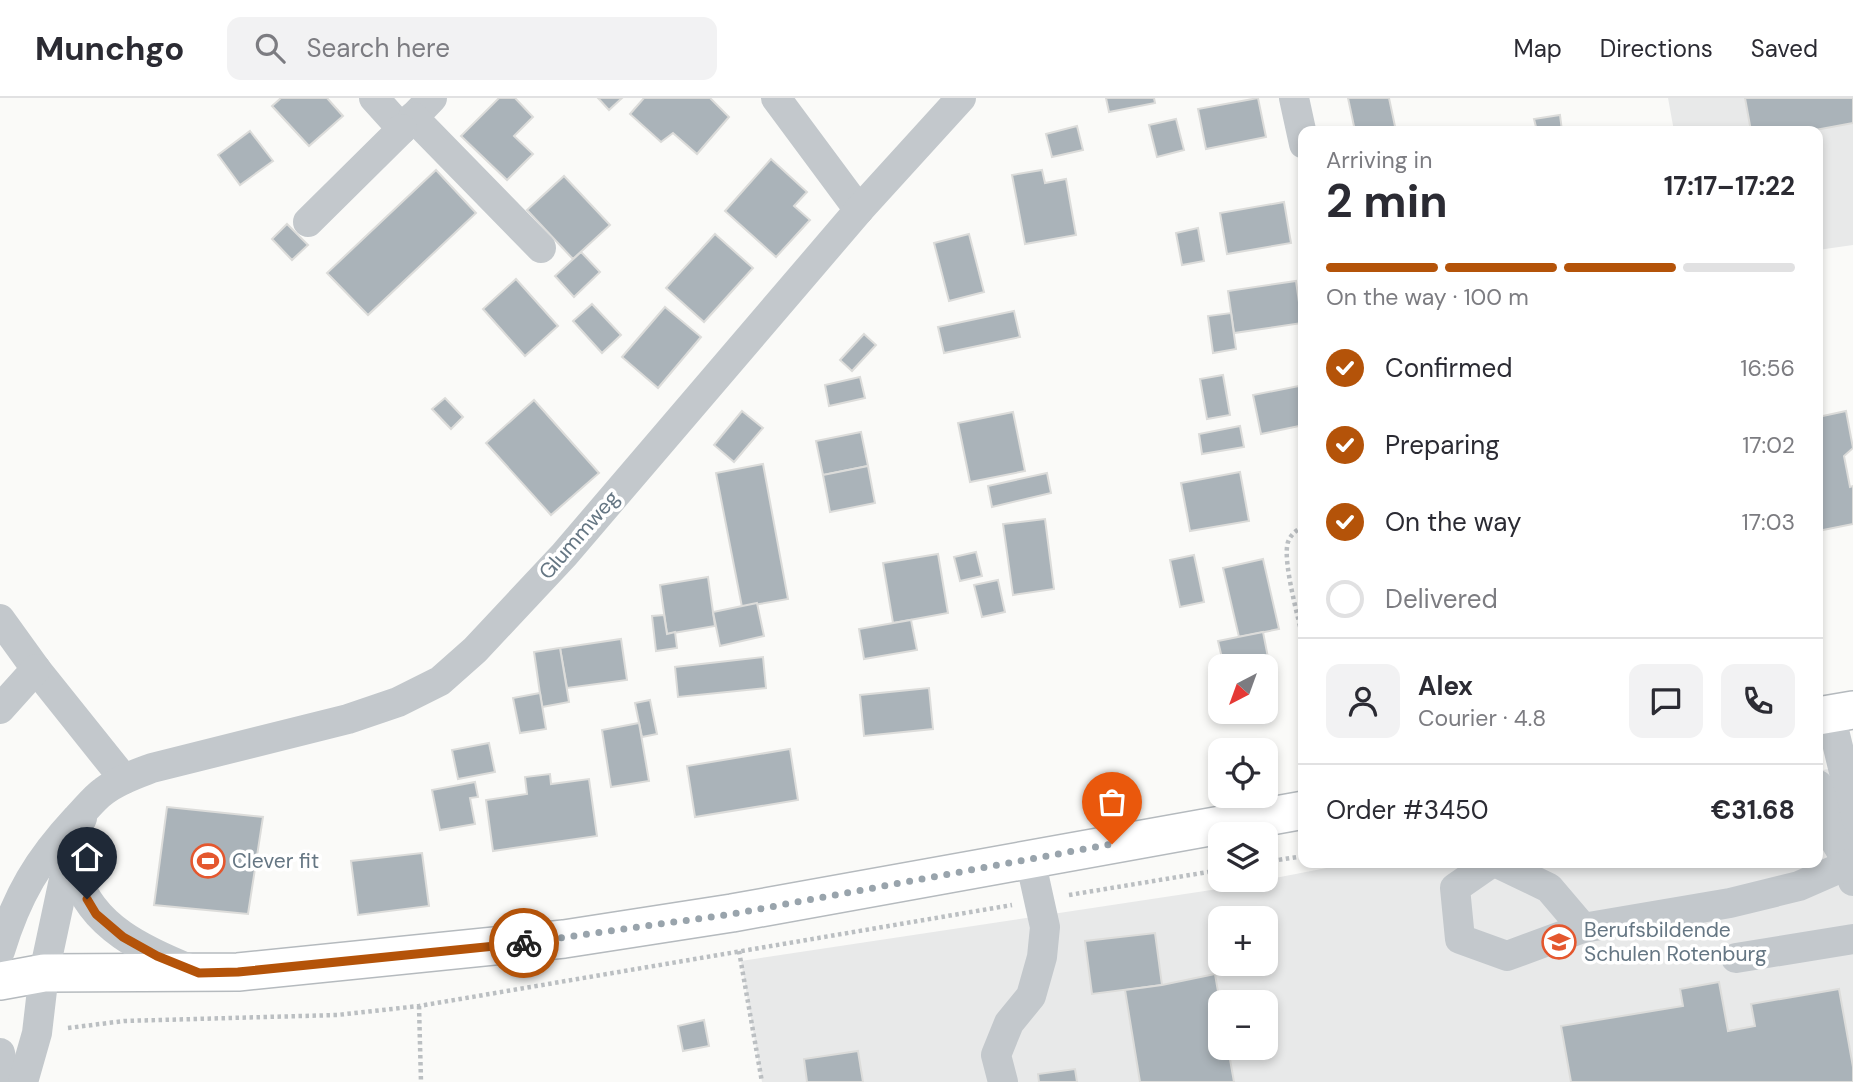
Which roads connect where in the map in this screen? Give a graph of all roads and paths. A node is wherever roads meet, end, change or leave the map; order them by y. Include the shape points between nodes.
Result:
1 (374, 98) edge
2 (776, 98) edge
3 (961, 98) edge
4 (1294, 98) edge
5 (416, 115) edge
6 (1300, 126) edge
7 (859, 210) junction
8 (308, 222) dead end
9 (541, 248) dead end
10 (1298, 529) edge
11 (1298, 613) edge
12 (0, 619) edge
13 (36, 669) junction
14 (0, 709) edge
15 (1834, 713) edge
16 (124, 779) junction
17 (1839, 780) edge
18 (86, 808) junction
19 (1298, 811) edge
20 (1853, 830) edge
21 (69, 852) junction
22 (1298, 857) edge
23 (1030, 859) junction
24 (1278, 860) edge
25 (1484, 868) edge
26 (1508, 868) edge
27 (1851, 872) edge
28 (1583, 928) junction
29 (1853, 939) edge
30 (0, 951) edge
31 (738, 951) dead end
32 (1737, 958) dead end
33 (0, 964) edge
34 (44, 973) junction
35 (199, 973) junction
36 (0, 981) edge
37 (419, 1006) dead end
38 (0, 1053) edge
39 (6, 1082) edge
40 (23, 1082) edge
41 (421, 1082) edge
42 (762, 1082) edge
43 (1003, 1082) edge

1 - 5 street
2 - 7 street
3 - 7 street, Glummweg
4 - 6 street
5 - 8 street
5 - 9 street
7 - 16 street, Glummweg via 564,555 440,681 348,719
10 - 11 path via 1288,541 1287,558
12 - 13 street
13 - 14 street
13 - 16 street
15 - 17 street
16 - 18 street, Glummweg
17 - 20 street
17 - 27 street via 1829,831
18 - 21 street, Glummweg
18 - 30 street, Glummweg via 49,848 27,883
19 - 23 main road
20 - 27 street
21 - 34 street, Glummweg
21 - 35 street via 79,884 96,914 123,937
22 - 24 path
23 - 35 main road via 732,914 564,939
23 - 43 street via 1045,927 1042,957 1031,996 1009,1023 996,1055
25 - 28 street via 1455,888 1460,939 1507,956
26 - 28 street via 1549,887
27 - 28 street via 1730,903
29 - 32 street
31 - 42 path
33 - 34 main road
34 - 35 main road
34 - 36 main road
34 - 40 street, Glummweg via 37,1033
37 - 41 path
38 - 39 street

